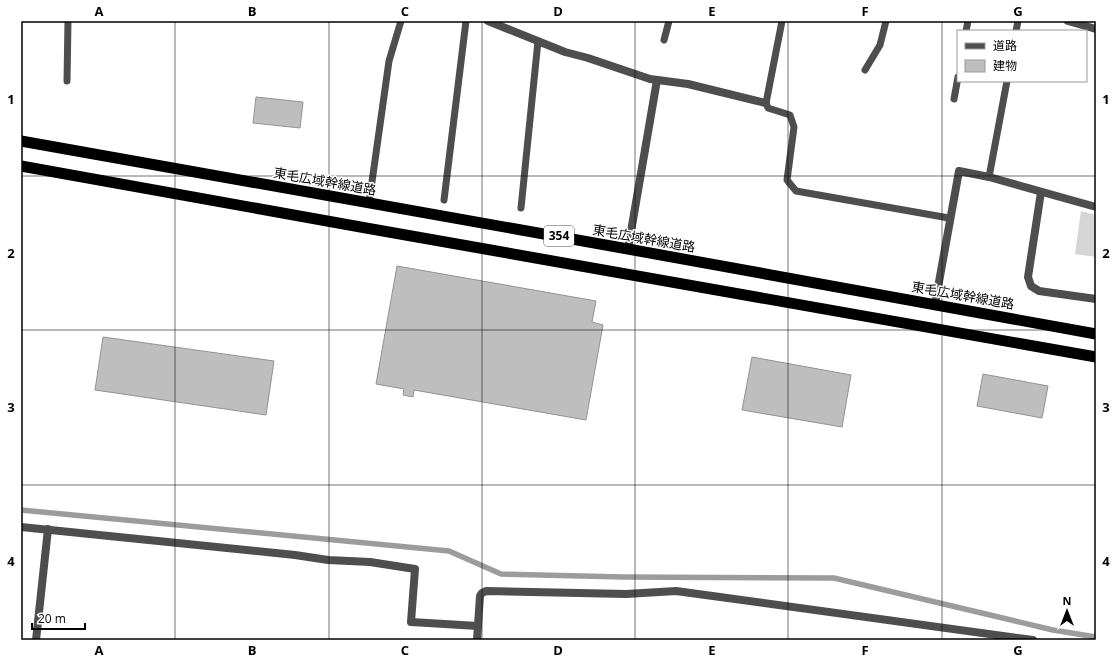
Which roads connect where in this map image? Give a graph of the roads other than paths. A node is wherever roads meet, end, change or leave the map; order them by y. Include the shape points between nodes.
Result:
1 (68, 21) edge
2 (401, 21) edge
3 (466, 21) edge
4 (669, 21) edge
5 (782, 21) edge
6 (886, 21) edge
7 (1068, 21) edge
8 (491, 22) edge
9 (1096, 29) edge
10 (664, 40) dead end
11 (538, 41) junction
12 (865, 70) dead end
13 (657, 80) junction
14 (67, 81) dead end
15 (957, 82) edge
16 (1007, 82) edge
17 (954, 99) dead end
18 (766, 103) junction
19 (21, 141) edge
20 (21, 166) edge
21 (989, 177) junction
22 (1041, 192) junction
23 (444, 200) dead end
24 (369, 203) junction
25 (1096, 207) edge
26 (521, 208) dead end
27 (949, 218) junction
28 (628, 249) junction
29 (1096, 299) edge
30 (935, 304) junction
31 (1096, 334) edge
32 (1096, 357) edge
33 (21, 527) edge
34 (48, 529) junction
35 (478, 626) junction
36 (999, 638) edge
37 (36, 640) edge
38 (477, 640) edge
39 (1033, 640) edge

1 - 14 lane
2 - 24 lane via 389,61
3 - 23 lane
4 - 10 lane
5 - 18 lane
6 - 12 lane via 880,46
7 - 9 street
8 - 11 street
11 - 13 street via 629,73
11 - 26 lane
13 - 18 street via 688,84
13 - 28 street
15 - 17 lane
16 - 21 lane
18 - 27 lane via 768,108 790,115 794,127 787,180 796,191
19 - 24 highway, 東毛広域幹線道路 / 354
20 - 32 highway, 354
21 - 22 street
21 - 27 street via 958,171
22 - 25 street
22 - 29 street via 1028,277 1031,286 1039,291
24 - 28 highway, 東毛広域幹線道路 / 354
27 - 30 street
28 - 30 highway, 東毛広域幹線道路 / 354
30 - 31 highway, 東毛広域幹線道路 / 354
33 - 34 street
34 - 35 street via 328,560 370,562 415,569 411,622
34 - 37 street
35 - 36 street via 480,596 486,591 626,594 676,591
35 - 38 street
36 - 39 street

